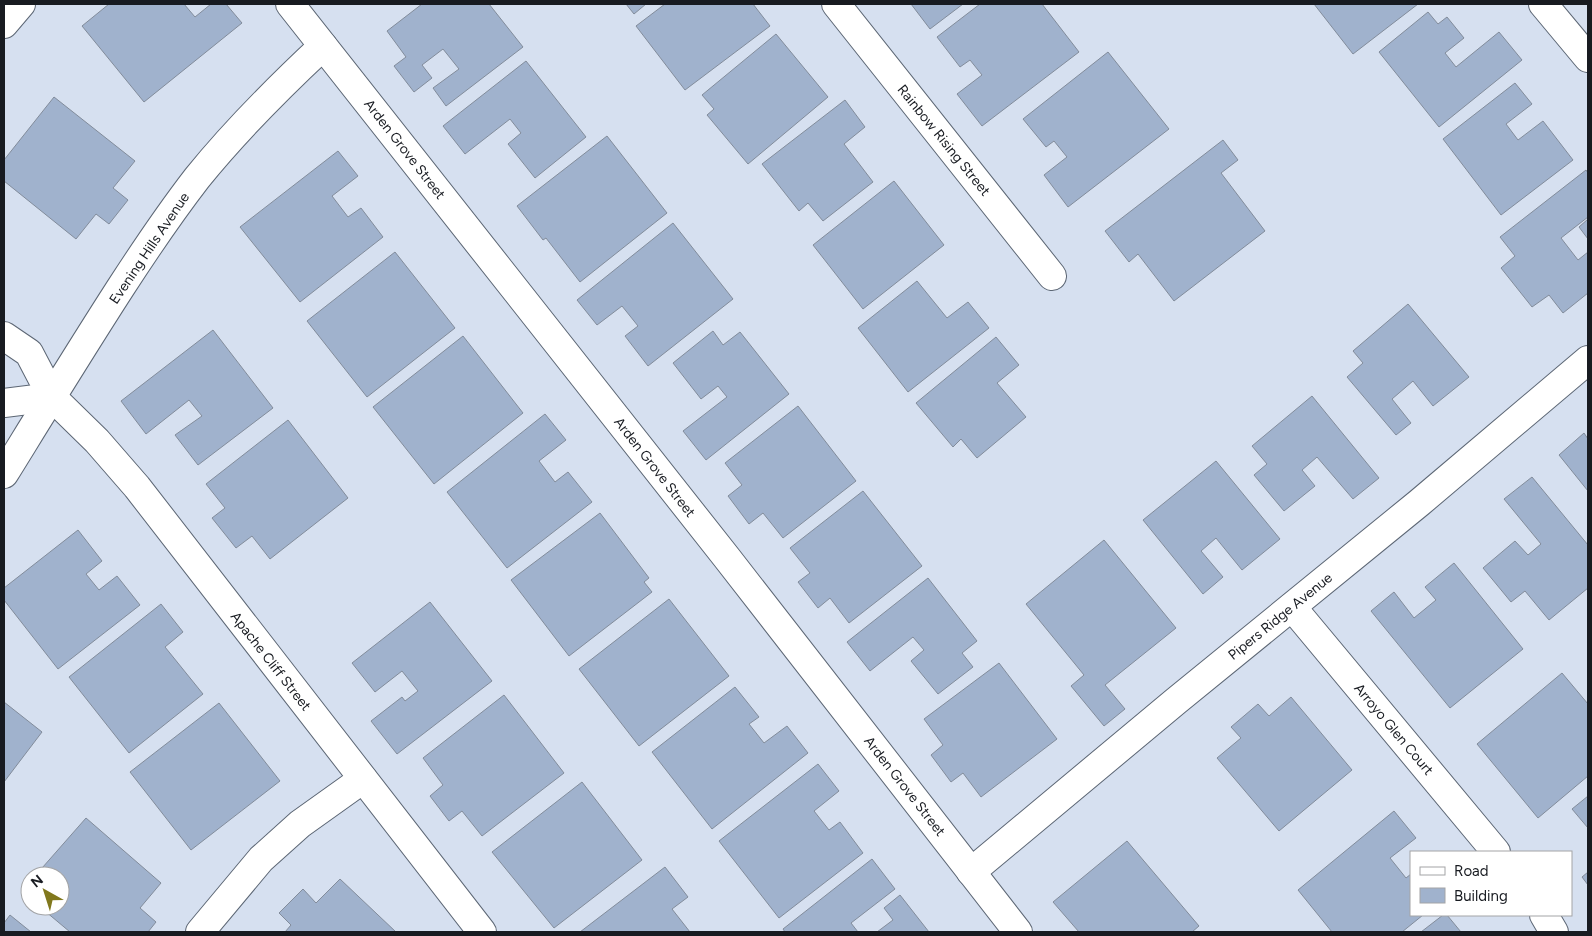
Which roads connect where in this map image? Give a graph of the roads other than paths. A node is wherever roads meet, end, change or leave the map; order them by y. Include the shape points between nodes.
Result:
1 (20, 4) edge
2 (290, 4) edge
3 (836, 4) edge
4 (1542, 4) edge
5 (4, 24) edge
6 (323, 46) junction
7 (1588, 58) edge
8 (1052, 276) dead end
9 (4, 336) edge
10 (1588, 360) edge
11 (52, 397) junction
12 (4, 403) edge
13 (4, 474) edge
14 (1292, 607) junction
15 (363, 779) junction
16 (1495, 851) edge
17 (972, 872) junction
18 (1545, 916) edge
19 (200, 932) edge
20 (482, 932) edge
21 (1018, 932) edge
22 (1554, 932) edge

1 - 5 street
2 - 6 street, Arden Grove Street
3 - 8 street, Rainbow Rising Street
4 - 7 street
6 - 11 street, Evening Hills Avenue via 287,80 198,178 154,237
6 - 17 street, Arden Grove Street
9 - 11 street, Apache Cliff Street via 29,353
10 - 14 street, Pipers Ridge Avenue
11 - 12 street
11 - 13 street, Evening Hills Avenue
11 - 15 street, Apache Cliff Street via 97,441 137,487
14 - 16 street, Arroyo Glen Court
14 - 17 street, Pipers Ridge Avenue
15 - 19 street via 300,824 261,859
15 - 20 street, Apache Cliff Street
17 - 21 street, Arden Grove Street
18 - 22 street

